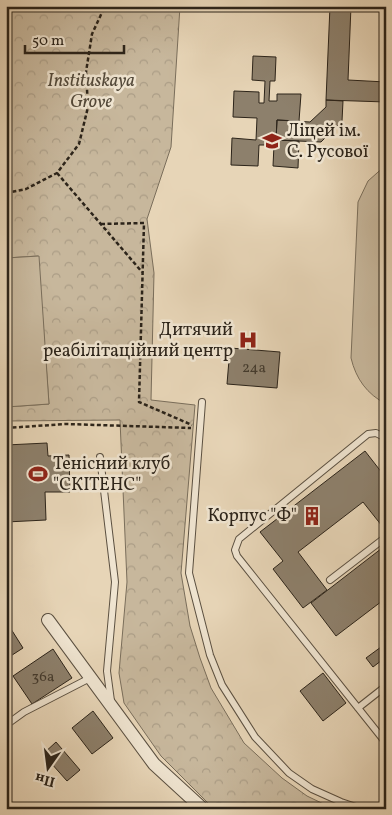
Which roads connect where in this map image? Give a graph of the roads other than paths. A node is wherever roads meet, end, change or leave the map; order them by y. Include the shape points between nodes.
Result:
1 (202, 402) dead end
2 (386, 438) edge
3 (100, 457) dead end
4 (386, 537) edge
5 (330, 580) dead end
6 (48, 620) dead end
7 (90, 678) junction
8 (386, 686) edge
9 (112, 708) junction
10 (358, 708) junction
11 (6, 726) edge
12 (386, 743) edge
13 (386, 800) edge
14 (203, 809) edge
15 (362, 809) edge
16 (381, 809) edge

1 - 15 lane via 189,573 210,655 222,684 255,737 289,773 312,789
2 - 10 lane via 376,433 368,434 239,539 235,550
3 - 9 lane via 115,582 107,671
4 - 5 lane
6 - 7 street
7 - 9 street
7 - 11 lane via 24,712
8 - 10 lane
9 - 14 street via 154,764
10 - 12 lane
13 - 16 lane

